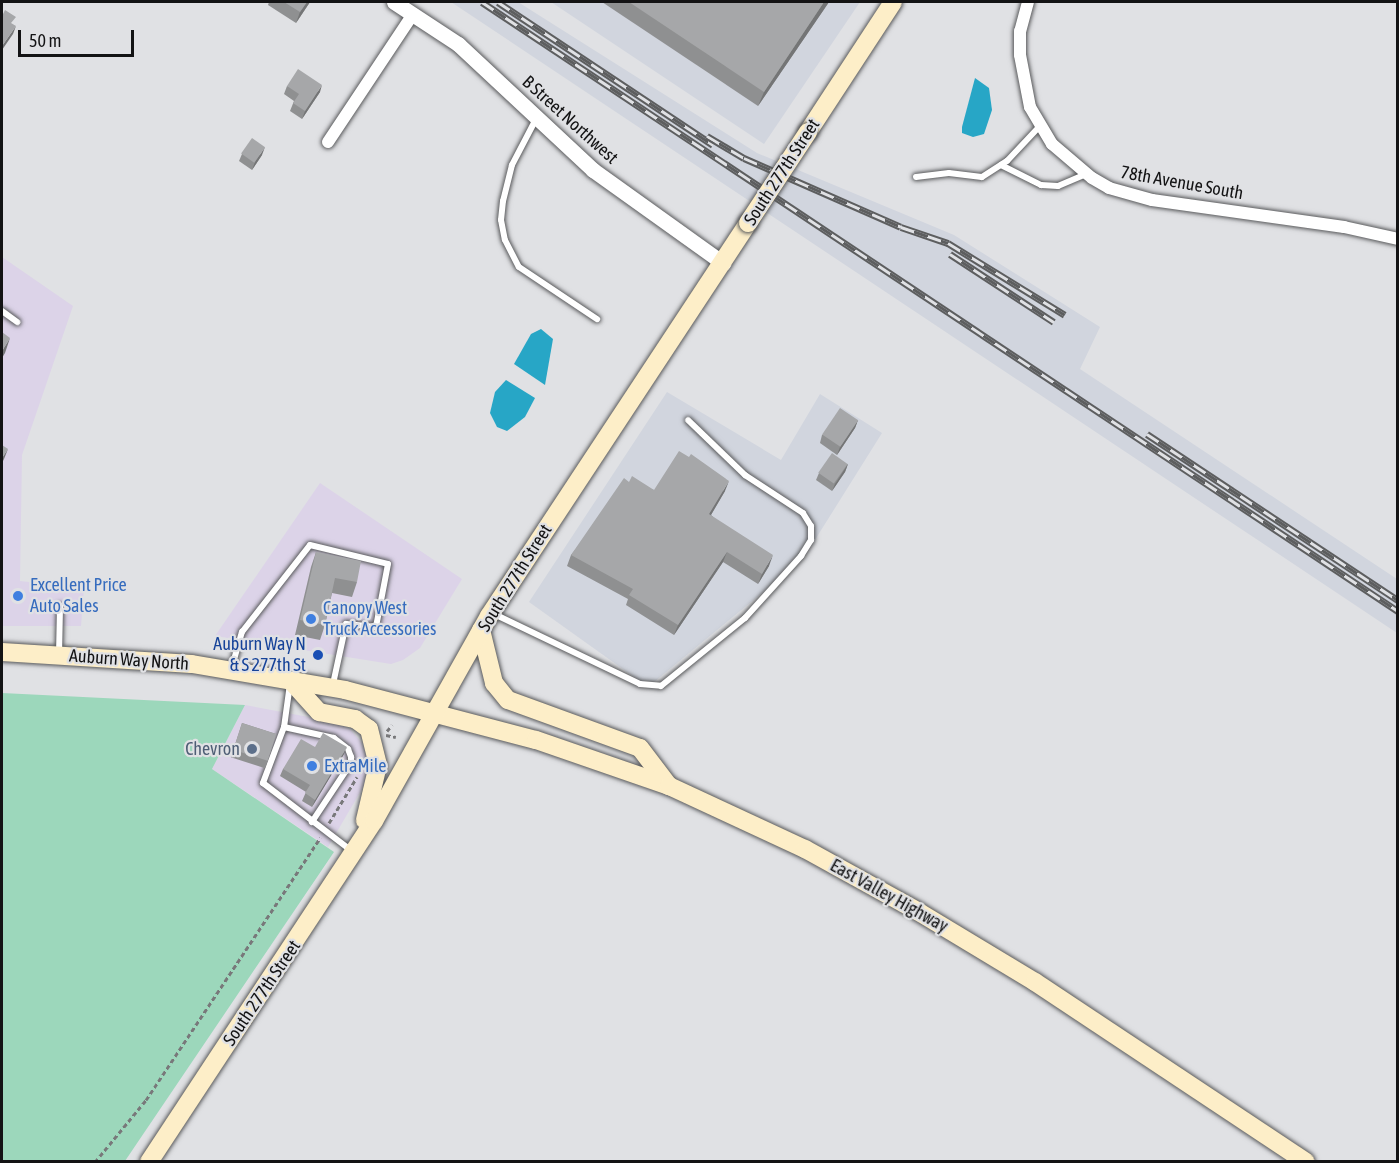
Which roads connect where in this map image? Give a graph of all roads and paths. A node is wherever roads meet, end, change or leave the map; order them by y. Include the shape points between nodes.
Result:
1 (394, 2) edge
2 (893, 2) edge
3 (1028, 2) edge
4 (413, 14) junction
5 (536, 119) junction
6 (1040, 126) junction
7 (328, 142) dead end
8 (1001, 165) junction
9 (1086, 174) junction
10 (916, 177) dead end
11 (1398, 239) edge
12 (723, 263) junction
13 (2, 311) edge
14 (597, 319) dead end
15 (16, 322) dead end
16 (688, 420) dead end
17 (60, 606) dead end
18 (492, 613) junction
19 (481, 630) junction
20 (2, 652) edge
21 (59, 656) junction
22 (231, 670) junction
23 (291, 681) junction
24 (333, 688) junction
25 (432, 714) junction
26 (284, 727) junction
27 (385, 734) dead end
28 (396, 737) dead end
29 (358, 775) dead end
30 (669, 786) junction
31 (312, 822) junction
32 (324, 831) junction
33 (356, 849) junction
34 (95, 1161) edge
35 (149, 1161) edge
36 (1306, 1161) edge

1 - 4 street, B Street Northwest
2 - 12 main road, South 277th Street, bridge
3 - 6 street, 78th Avenue South via 1020,31 1020,55 1028,98
4 - 5 street, B Street Northwest via 471,56
4 - 7 street
5 - 12 street, B Street Northwest via 593,170
5 - 14 lane via 512,165 505,192 501,220 505,240 519,267
6 - 8 lane
6 - 9 street, 78th Avenue South via 1064,156
8 - 9 lane via 1041,185 1058,186
8 - 10 lane via 982,177 949,173
9 - 11 street, 78th Avenue South via 1131,195 1344,227
12 - 18 main road, South 277th Street
13 - 15 lane
16 - 18 lane via 745,475 803,513 811,526 811,540 801,556 746,618 661,686 640,684
17 - 21 lane
18 - 19 main road, South 277th Street
19 - 25 main road, South 277th Street
19 - 30 main road via 494,683 507,700 640,748
20 - 21 main road, Auburn Way North
21 - 22 main road, Auburn Way North
22 - 23 main road, Auburn Way North
22 - 24 lane via 242,632 310,544 388,564 376,627 346,624
23 - 24 main road, Auburn Way North
23 - 26 lane
23 - 33 main road via 319,712 355,719 369,729 375,740 375,790
24 - 25 main road, Auburn Way North
25 - 30 main road, East Valley Highway via 536,740
25 - 33 main road, South 277th Street
26 - 31 lane via 263,783
26 - 31 lane via 334,738 348,749 351,757 351,763
27 - 28 path
29 - 32 path
30 - 36 main road, East Valley Highway via 805,849 919,912 1035,982
31 - 32 lane
32 - 33 lane
32 - 34 path via 146,1100
33 - 35 main road, South 277th Street

